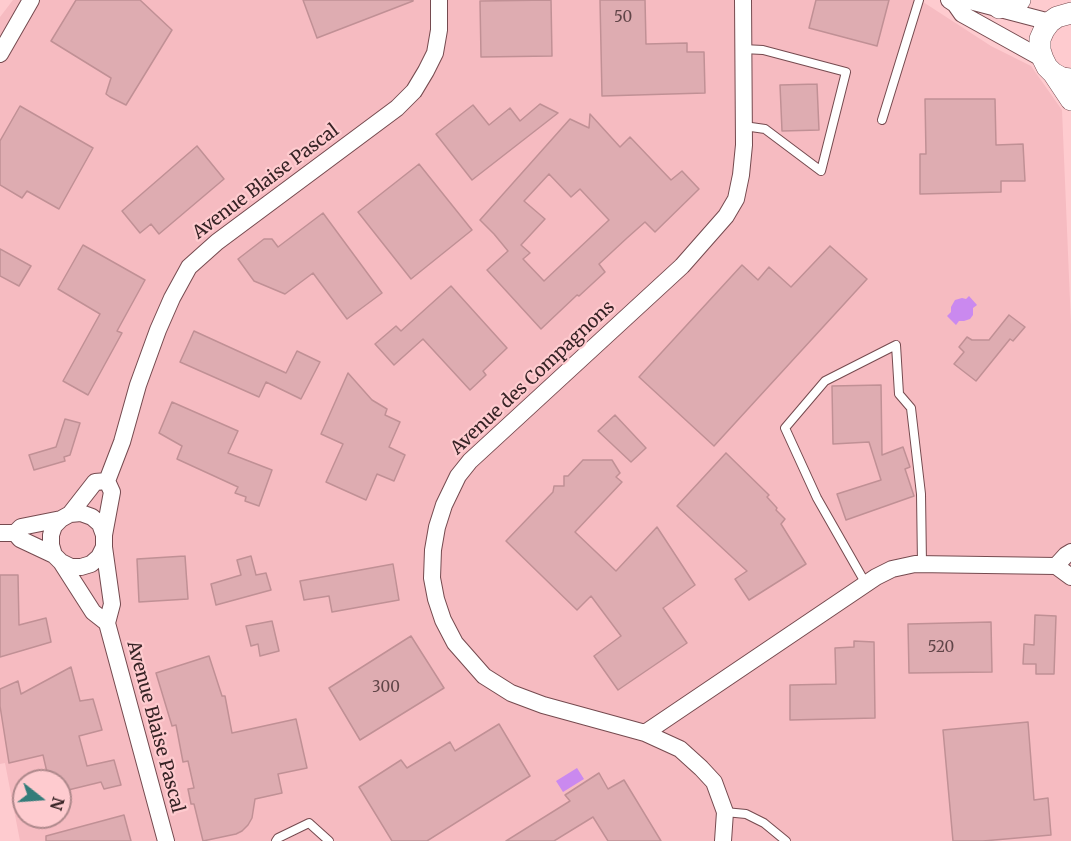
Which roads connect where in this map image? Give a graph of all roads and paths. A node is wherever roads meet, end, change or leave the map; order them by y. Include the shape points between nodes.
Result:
1 (31, 0) edge
2 (439, 0) edge
3 (743, 0) edge
4 (919, 0) edge
5 (1020, 0) edge
6 (959, 1) edge
7 (999, 9) junction
8 (1060, 13) edge
9 (743, 50) junction
10 (0, 54) edge
11 (1056, 70) edge
12 (1071, 100) edge
13 (882, 120) dead end
14 (744, 126) junction
15 (107, 481) junction
16 (66, 516) junction
17 (7, 533) edge
18 (104, 541) junction
19 (1071, 552) edge
20 (58, 558) junction
21 (922, 564) junction
22 (1056, 566) junction
23 (1071, 577) edge
24 (866, 584) junction
25 (107, 623) junction
26 (645, 733) junction
27 (724, 812) junction
28 (166, 841) edge
29 (276, 841) edge
30 (328, 841) edge
31 (723, 841) edge
32 (786, 841) edge

1 - 10 street
2 - 15 street, Avenue Blaise Pascal via 440,30 435,53 414,91 189,267 158,330
3 - 9 street, Avenue des Compagnons
4 - 13 lane
5 - 7 street
6 - 7 street
6 - 11 street via 962,14
7 - 8 street
8 - 11 street via 1044,30 1040,50
9 - 14 street, Avenue des Compagnons
9 - 14 lane via 763,50 846,72 821,171 765,129
11 - 12 street
14 - 26 street, Avenue des Compagnons via 741,175 736,199 726,216 682,266 470,461 444,505 433,550 432,578 443,620 454,643 484,676 532,701
15 - 16 street via 95,482
15 - 18 street, Avenue Blaise Pascal via 112,492
16 - 17 street
16 - 18 street via 81,513 92,517 100,525
16 - 20 street via 54,526 51,535
17 - 20 street
18 - 20 street via 99,557 91,564 71,567
18 - 25 street, Avenue Blaise Pascal via 112,604
19 - 22 street
20 - 25 street, Avenue Blaise Pascal via 93,612
21 - 22 street
21 - 24 street via 892,569
21 - 24 lane via 921,494 911,408 900,394 896,345 825,381 785,428 817,498
22 - 23 street
24 - 26 street
25 - 28 street, Avenue Blaise Pascal
26 - 27 street via 680,748 702,768 714,782
27 - 31 street
27 - 32 lane via 746,814
29 - 30 lane via 309,823

